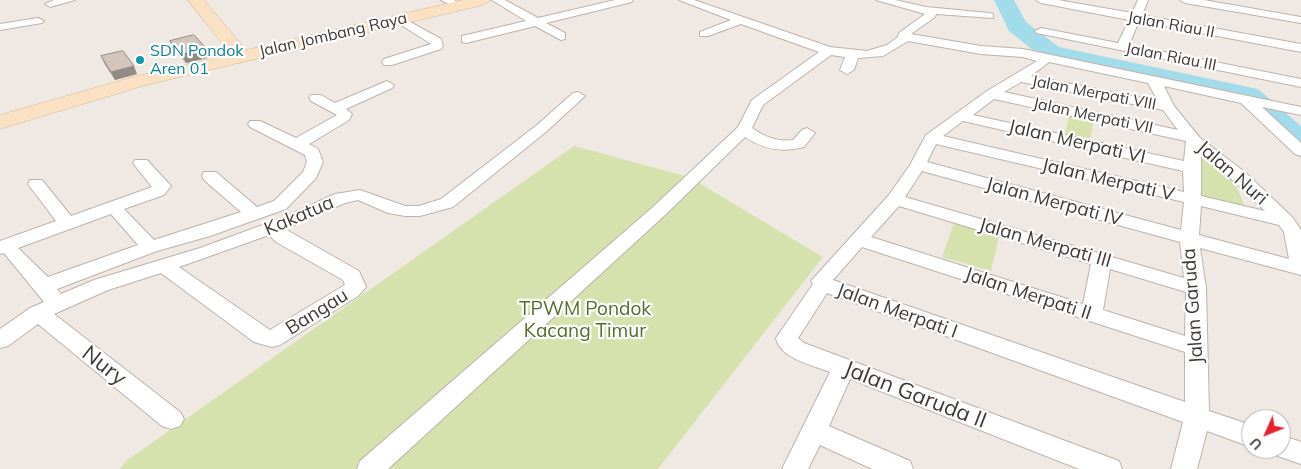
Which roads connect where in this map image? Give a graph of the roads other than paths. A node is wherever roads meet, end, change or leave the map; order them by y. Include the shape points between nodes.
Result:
1 (70, 0) edge
2 (196, 0) edge
3 (483, 0) edge
4 (496, 0) edge
5 (628, 0) edge
6 (881, 0) edge
7 (1041, 0) edge
8 (1144, 0) edge
9 (1185, 0) edge
10 (687, 1) edge
11 (458, 2) edge
12 (50, 4) dead end
13 (928, 10) junction
14 (989, 16) dead end
15 (1135, 18) junction
16 (399, 19) junction
17 (742, 20) junction
18 (1301, 20) edge
19 (38, 21) dead end
20 (536, 21) junction
21 (0, 26) edge
22 (1040, 31) dead end
23 (704, 34) dead end
24 (561, 36) dead end
25 (906, 37) junction
26 (466, 38) dead end
27 (1122, 47) junction
28 (1301, 48) edge
29 (828, 51) junction
30 (853, 53) junction
31 (241, 56) junction
32 (1043, 57) junction
33 (388, 62) dead end
34 (848, 70) dead end
35 (1020, 78) junction
36 (1154, 81) junction
37 (1301, 83) edge
38 (387, 85) dead end
39 (992, 94) junction
40 (578, 96) dead end
41 (316, 98) dead end
42 (1251, 101) junction
43 (1168, 107) junction
44 (335, 108) junction
45 (1296, 110) edge
46 (963, 117) junction
47 (0, 122) edge
48 (255, 124) dead end
49 (744, 129) junction
50 (807, 133) dead end
51 (930, 138) junction
52 (1194, 140) junction
53 (298, 144) junction
54 (1301, 151) edge
55 (141, 163) dead end
56 (918, 165) junction
57 (1192, 168) junction
58 (210, 176) dead end
59 (36, 184) dead end
60 (894, 199) junction
61 (1193, 200) junction
62 (286, 212) junction
63 (120, 214) dead end
64 (255, 215) junction
65 (1286, 221) junction
66 (69, 225) junction
67 (272, 228) junction
68 (858, 240) junction
69 (1189, 240) junction
70 (150, 247) junction
71 (7, 250) edge
72 (1102, 260) junction
73 (164, 266) junction
74 (1301, 268) edge
75 (823, 284) junction
76 (1196, 288) junction
77 (48, 300) junction
78 (1091, 314) junction
79 (0, 340) edge
80 (1198, 348) junction
81 (844, 368) junction
82 (1197, 418) junction
83 (171, 419) dead end
84 (814, 431) junction
85 (1241, 433) edge
86 (370, 469) edge
87 (795, 469) edge
88 (900, 469) edge
89 (1109, 469) edge
90 (1184, 469) edge

1 - 12 street
2 - 31 main road
3 - 11 main road, Jalan Jombang Raya
4 - 20 street
5 - 20 street
6 - 13 street
7 - 15 street, Jalan Riau II
8 - 15 street
9 - 18 street
10 - 17 street
11 - 16 main road, Jalan Jombang Raya
13 - 14 street
13 - 25 street via 931,16 906,31 903,35
15 - 27 street
15 - 28 street, Jalan Riau II
16 - 31 main road, Jalan Jombang Raya
16 - 33 street via 437,42 437,46
17 - 23 street
17 - 29 street
19 - 21 street
20 - 24 street
20 - 26 street
22 - 27 street, Jalan Riau III
25 - 30 street via 879,53
25 - 32 street
27 - 37 street, Jalan Riau III
29 - 30 street
29 - 49 street via 758,103
30 - 34 street
31 - 47 main road, Jalan Jombang Raya via 140,81
32 - 35 street via 1043,63
32 - 36 street
35 - 39 street
35 - 43 street, Jalan Merpati VIII
36 - 42 street
36 - 43 street, Jalan Nuri
38 - 44 street
39 - 46 street
39 - 52 street, Jalan Merpati VII
40 - 62 street, Kakatua via 447,203 420,211 405,211 354,195
41 - 44 street
42 - 45 street
42 - 54 street
43 - 52 street, Jalan Nuri
44 - 53 street via 345,114 343,119
46 - 51 street
46 - 57 street, Jalan Merpati VI
48 - 53 street
49 - 50 street via 756,139 780,146 798,144
49 - 86 street via 659,212
51 - 56 street, Jalan Merpati I
51 - 61 street, Jalan Merpati V
52 - 57 street, Jalan Garuda
52 - 65 street, Jalan Nuri via 1240,176
53 - 62 street via 312,152 315,162
55 - 66 street via 162,186 158,191
56 - 60 street, Jalan Merpati I
56 - 69 street, Jalan Merpati IV
57 - 61 street, Jalan Garuda
58 - 64 street
59 - 66 street
60 - 68 street, Jalan Merpati I
60 - 72 street, Jalan Merpati III
61 - 65 street, Jalan Merpati V
61 - 69 street, Jalan Garuda
62 - 64 street
62 - 67 street, Kakatua
63 - 70 street
64 - 70 street
65 - 74 street, Jalan Nuri
66 - 71 street
67 - 73 street, Kakatua
67 - 73 street, Bangau via 283,238 352,276 356,287 272,339 262,336
68 - 75 street, Jalan Merpati I via 821,281
68 - 78 street, Jalan Merpati II
69 - 74 street
69 - 76 street, Jalan Garuda
70 - 77 street
71 - 77 street, Nury
72 - 76 street, Jalan Merpati III
72 - 78 street
73 - 77 street, Kakatua
75 - 81 street, Jalan Garuda II via 794,326 787,338 788,343
75 - 82 street, Jalan Merpati I
76 - 80 street, Jalan Garuda
77 - 79 street, Kakatua
77 - 83 street, Nury
78 - 80 street, Jalan Merpati II
80 - 82 street, Jalan Garuda
81 - 84 street
81 - 89 street, Jalan Garuda II
82 - 85 street, Jalan Merpati I
82 - 90 street, Jalan Garuda
84 - 87 street
84 - 88 street

